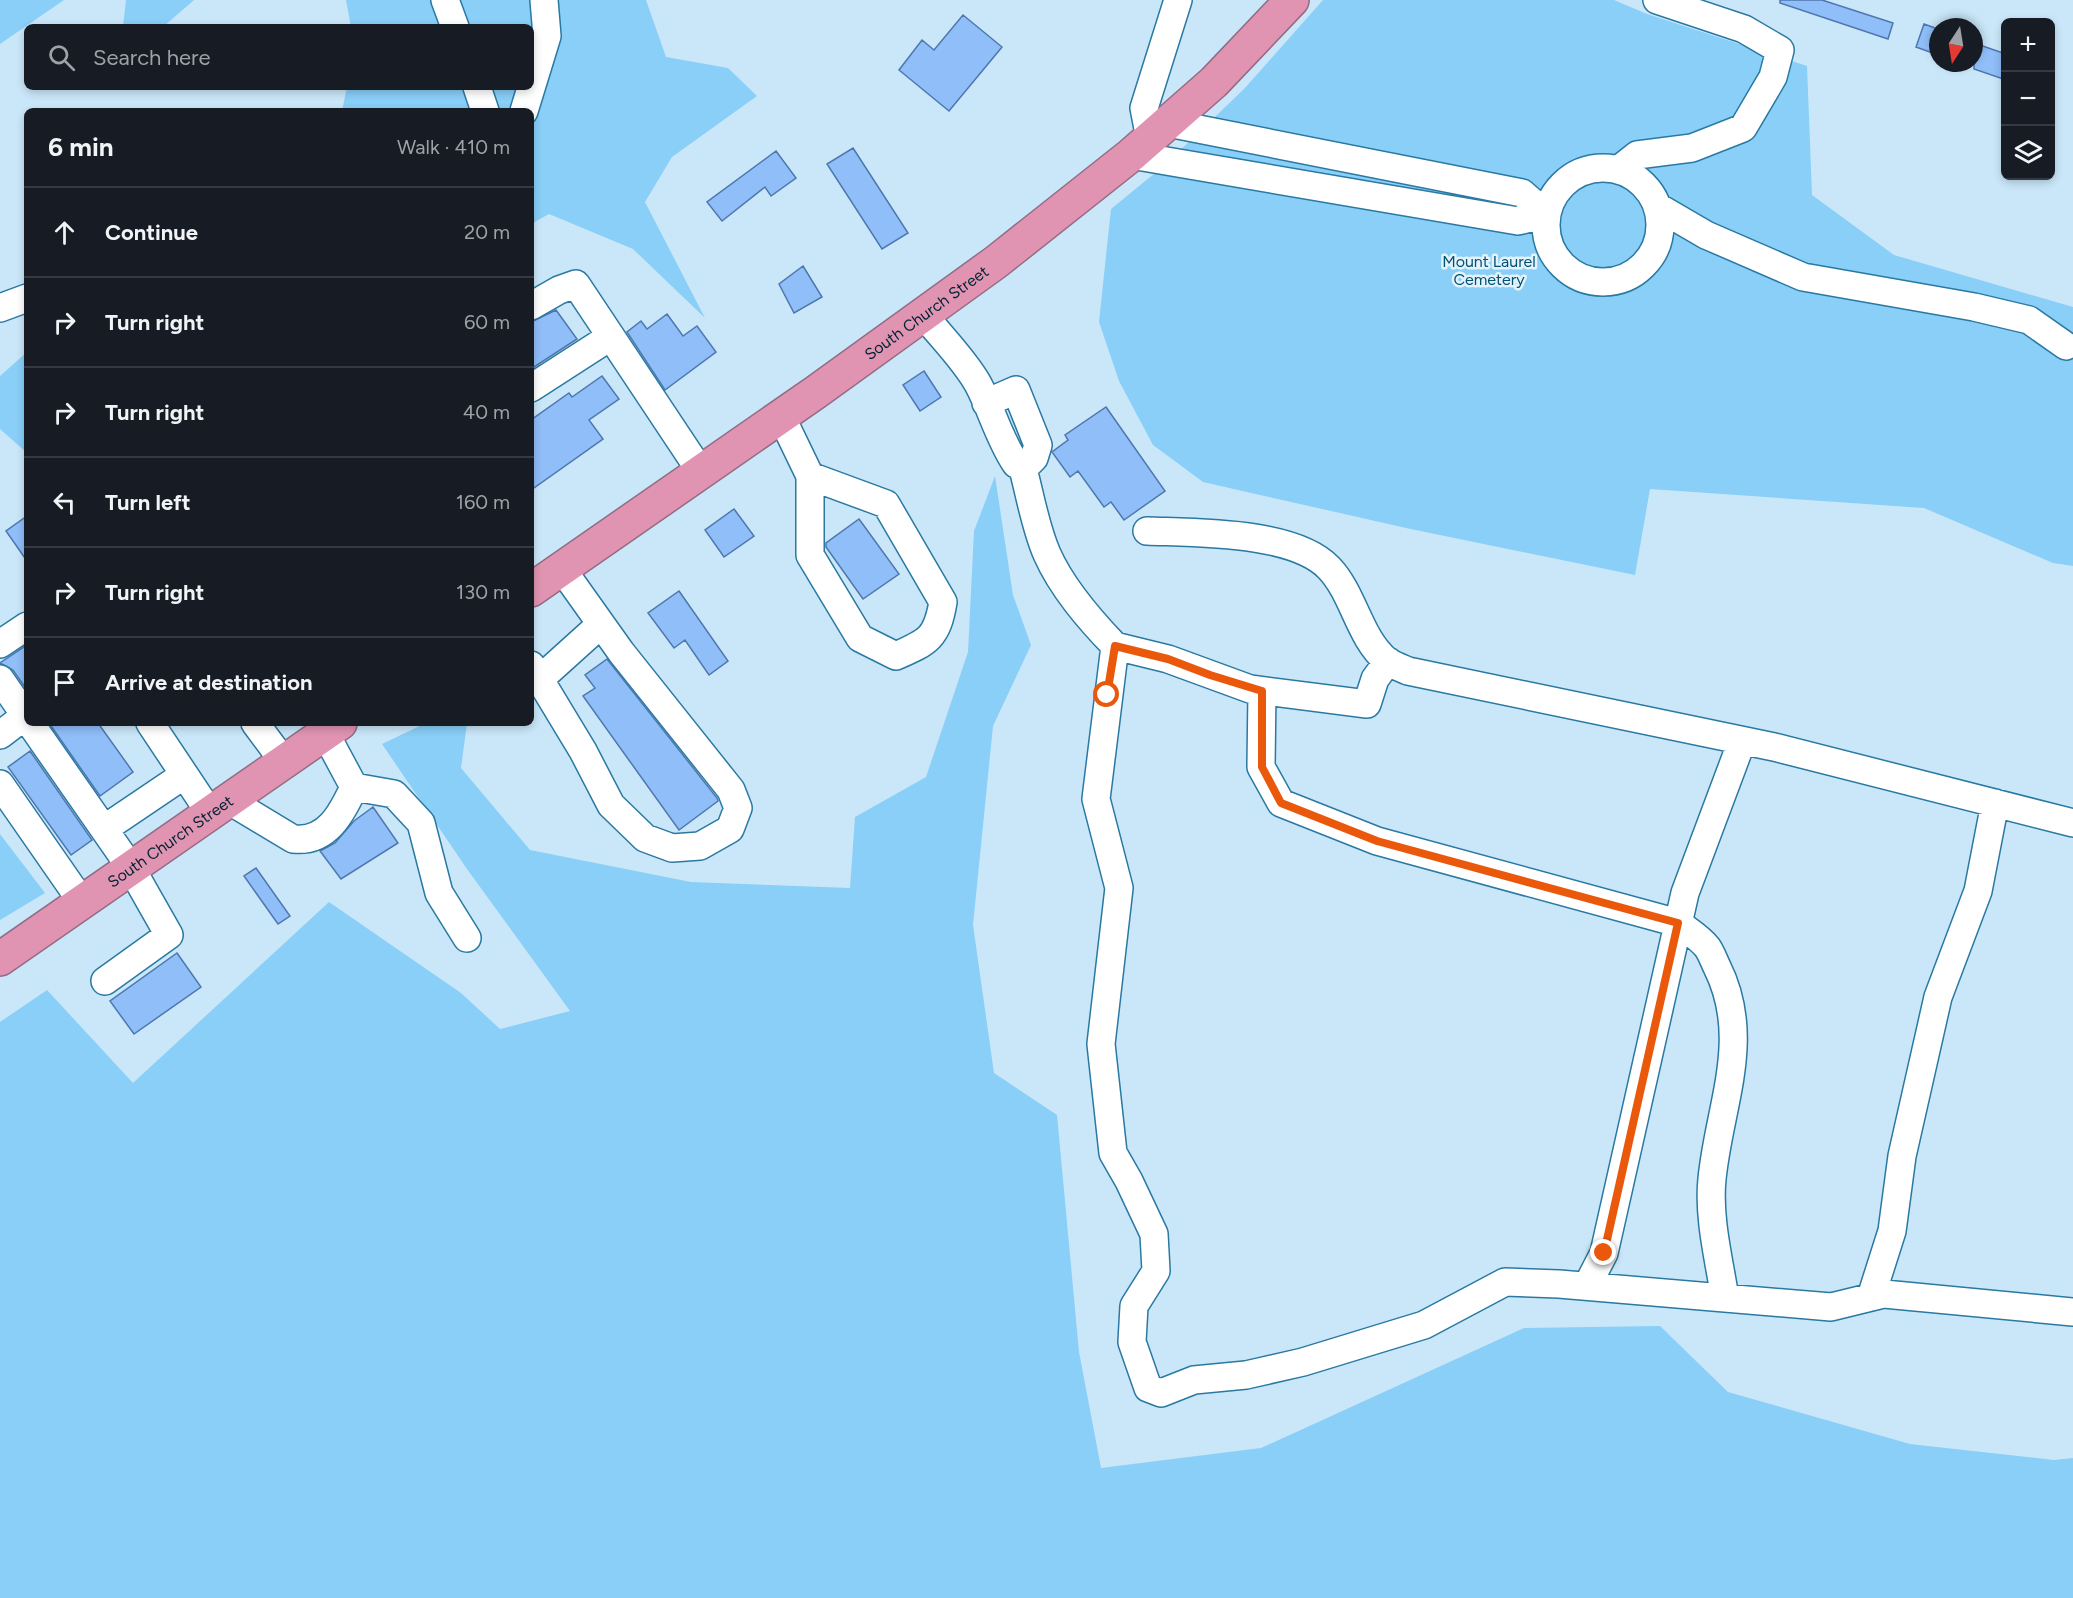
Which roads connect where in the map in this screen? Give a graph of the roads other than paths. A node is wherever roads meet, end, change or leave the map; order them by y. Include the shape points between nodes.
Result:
1 (445, 0) edge
2 (544, 0) edge
3 (1178, 0) edge
4 (1292, 0) edge
5 (1657, 0) edge
6 (454, 24) edge
7 (534, 78) edge
8 (478, 90) edge
9 (530, 90) edge
10 (484, 108) edge
11 (525, 108) edge
12 (1234, 136) junction
13 (1150, 139) junction
14 (1618, 170) junction
15 (1227, 171) junction
16 (1658, 207) junction
17 (1546, 214) junction
18 (24, 299) edge
19 (534, 304) edge
20 (0, 308) edge
21 (923, 314) junction
22 (610, 337) junction
23 (2066, 346) dead end
24 (534, 386) edge
25 (781, 416) junction
26 (701, 472) junction
27 (810, 476) junction
28 (1147, 531) dead end
29 (562, 569) junction
30 (534, 588) edge
31 (601, 624) junction
32 (24, 628) edge
33 (0, 644) edge
34 (1115, 646) junction
35 (1388, 661) junction
36 (536, 672) edge
37 (0, 680) edge
38 (1262, 691) junction
39 (24, 715) edge
40 (24, 721) edge
41 (32, 726) edge
42 (152, 726) edge
43 (257, 726) edge
44 (332, 728) edge
45 (0, 735) edge
46 (1742, 741) junction
47 (284, 762) junction
48 (184, 775) junction
49 (0, 784) edge
50 (354, 787) junction
51 (1995, 803) junction
52 (219, 807) junction
53 (2073, 823) edge
54 (104, 829) junction
55 (131, 868) junction
56 (82, 902) junction
57 (1678, 923) junction
58 (467, 939) dead end
59 (0, 959) edge
60 (105, 981) dead end
61 (1587, 1286) junction
62 (1871, 1297) junction
63 (1725, 1298) junction
64 (2073, 1312) edge

1 - 6 street
2 - 7 street via 547,36
3 - 13 street via 1144,108
4 - 13 highway, South Church Street via 1214,82
5 - 14 street via 1744,29 1780,50 1773,77 1743,128 1692,148 1637,155
8 - 10 street
9 - 11 street
12 - 13 street
12 - 15 street
12 - 17 street via 1522,193
13 - 15 street
13 - 21 highway, South Church Street via 996,262
14 - 16 street via 1649,190
14 - 17 street via 1599,168 1581,172 1553,196
15 - 17 street via 1518,221
16 - 17 street via 1657,245 1640,268 1615,282 1578,277 1562,266 1551,251
16 - 23 street via 1706,234 1803,277 2029,320
18 - 20 street
19 - 22 street via 576,284
21 - 25 highway, South Church Street
21 - 34 street via 978,383 1007,451 1016,464 1022,465 1046,552 1061,580
22 - 24 street
22 - 26 street
25 - 26 highway, South Church Street
25 - 27 street
26 - 29 highway, South Church Street
27 - 27 street via 810,555 860,638 896,656 922,645 939,626 944,602 886,504
28 - 35 street via 1258,539 1295,547 1313,556 1329,568 1374,645
29 - 30 highway, South Church Street
29 - 31 street
31 - 36 street
31 - 36 street via 730,789 738,808 730,829 700,846 672,848 645,838 611,805
32 - 33 street
34 - 38 street via 1168,659
34 - 61 street via 1096,799 1119,888 1101,1044 1113,1153 1154,1234 1156,1271 1134,1306 1132,1342 1148,1388 1161,1393 1194,1380 1246,1375 1303,1362 1424,1325 1505,1282
35 - 38 street via 1375,679 1367,704
35 - 46 street via 1408,671
37 - 39 street
38 - 57 street via 1262,767 1281,803 1377,841
40 - 45 street
41 - 54 street
42 - 48 street
43 - 47 street
44 - 47 highway, South Church Street
44 - 50 street
46 - 51 street
46 - 57 street via 1685,893
47 - 52 highway, South Church Street
48 - 52 street
48 - 54 street
49 - 56 street
50 - 52 street via 341,815 326,831 305,841
50 - 58 street via 394,794 421,824 439,893
51 - 53 street
51 - 62 street via 1978,891 1938,997 1902,1156 1892,1231
52 - 55 highway, South Church Street
54 - 55 street
55 - 56 highway, South Church Street
55 - 60 street via 169,935
56 - 59 highway, South Church Street
57 - 61 street via 1604,1253
57 - 63 street via 1707,946 1732,1008 1734,1045 1712,1180
61 - 63 street
62 - 63 street via 1831,1306
62 - 64 street via 1884,1294

